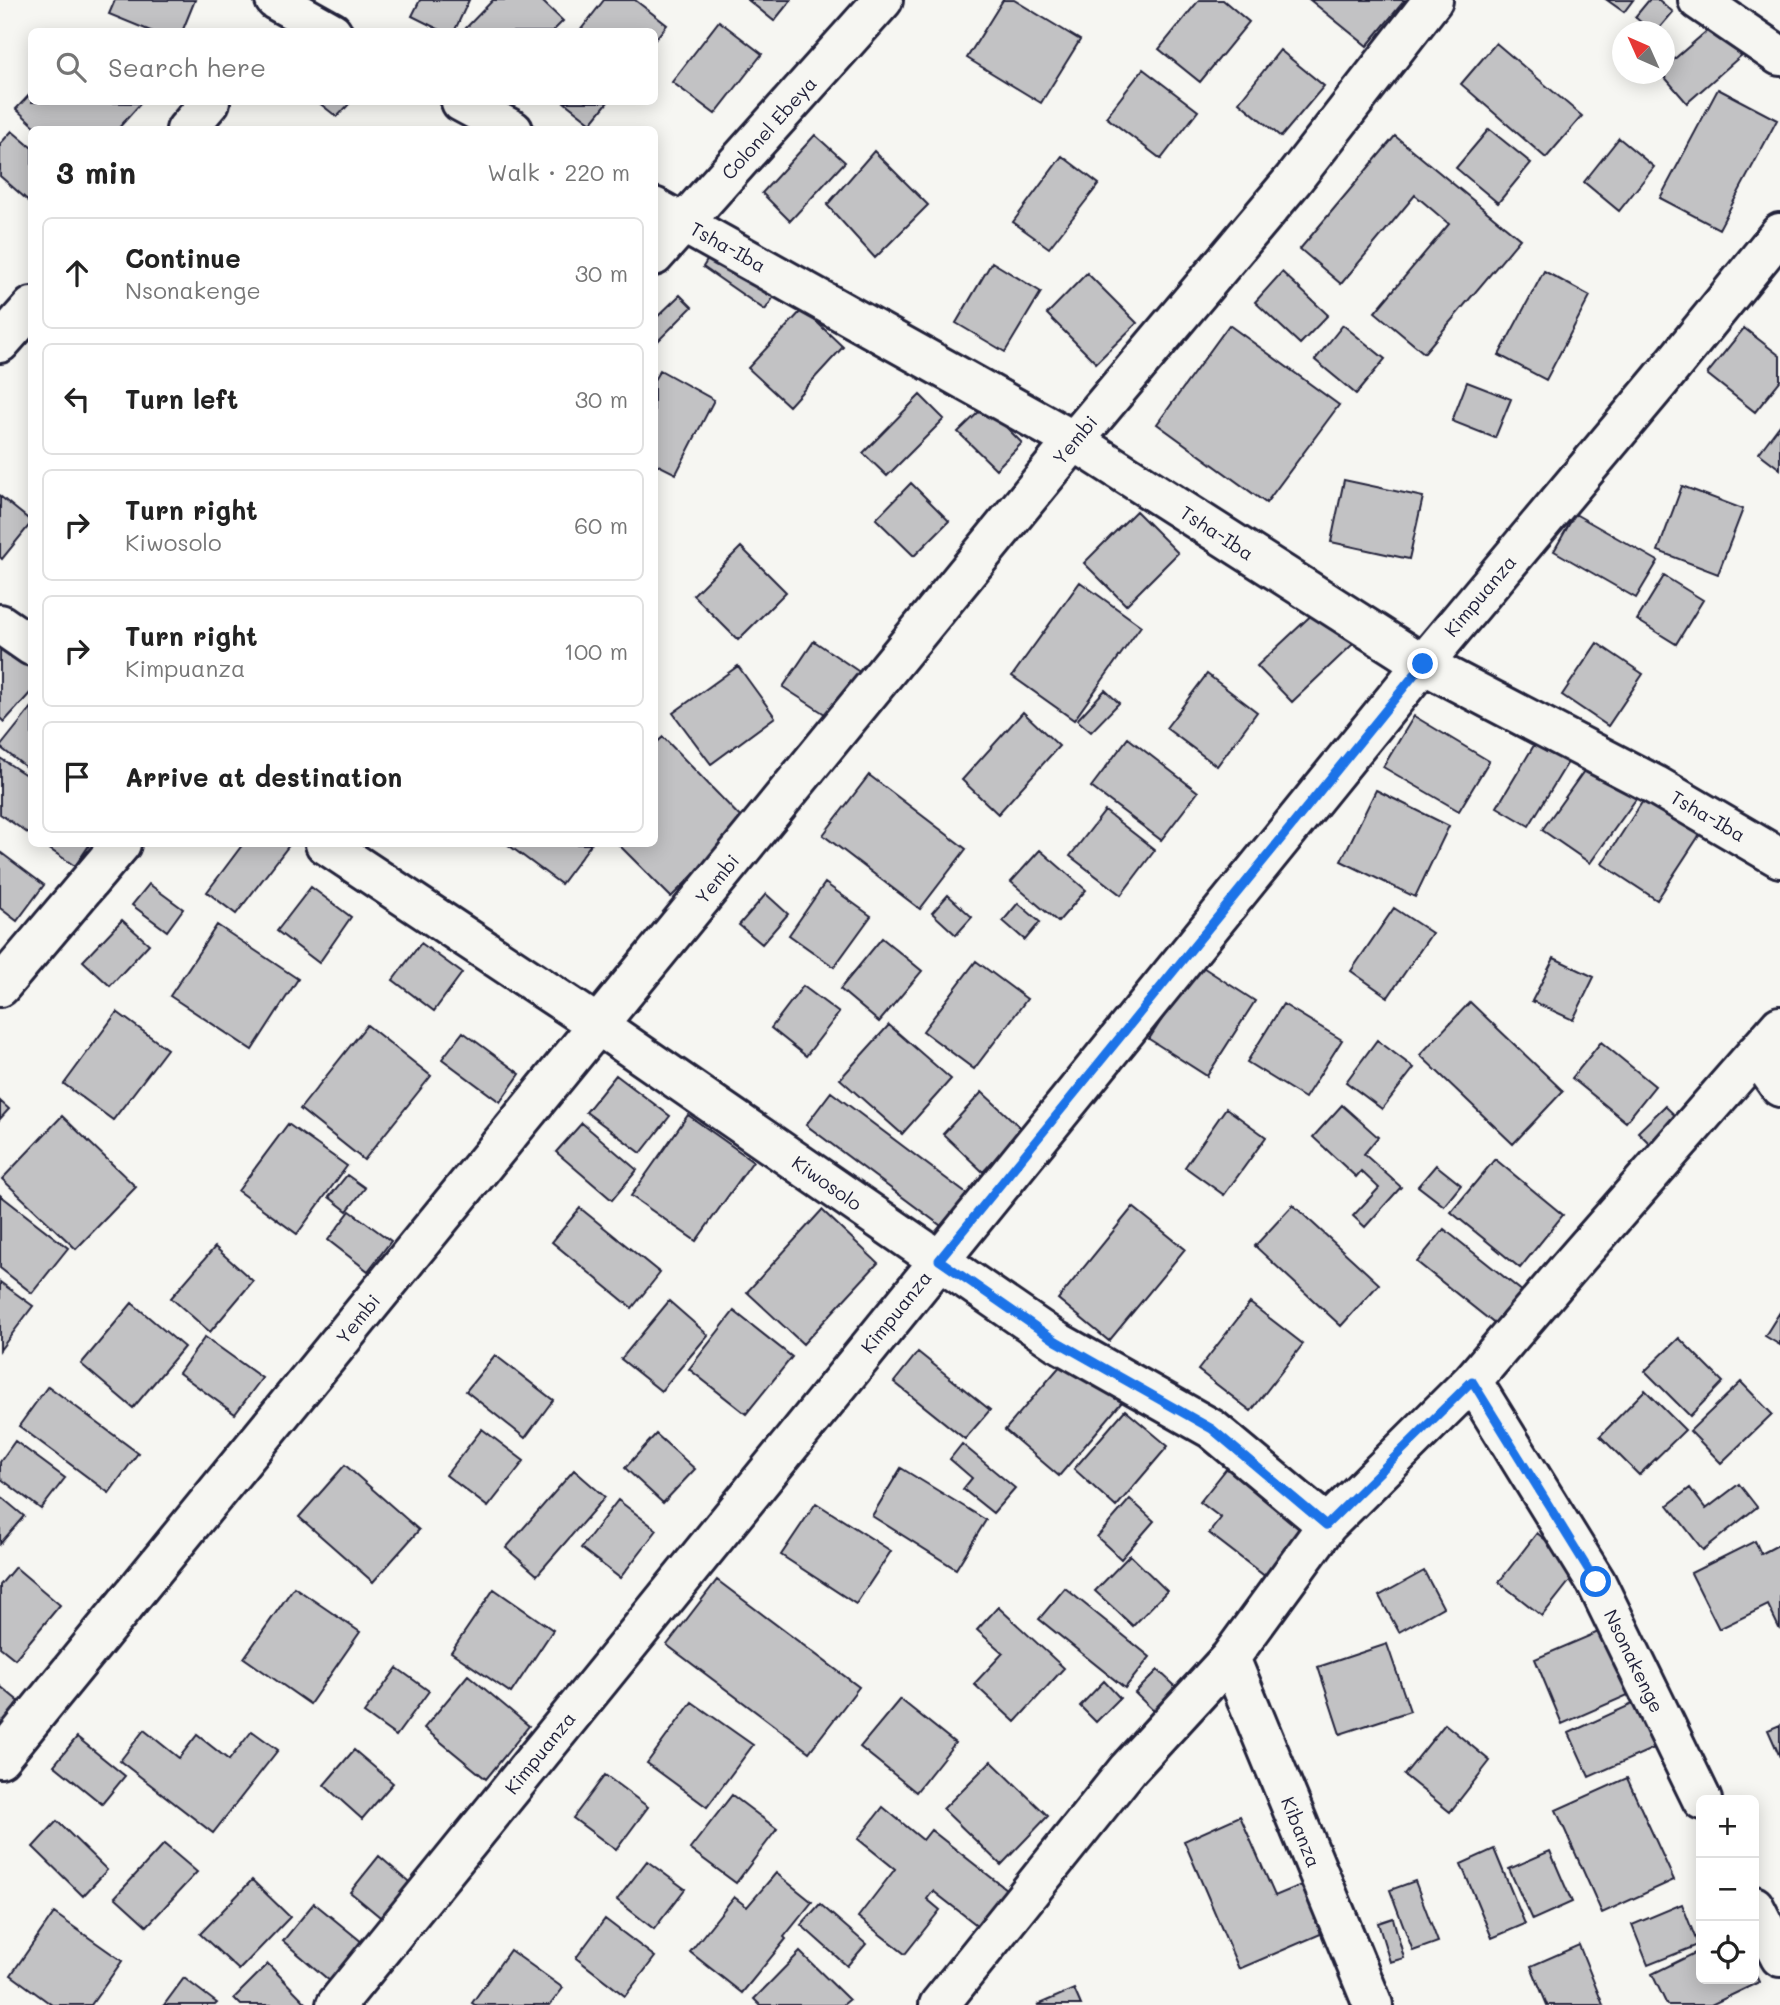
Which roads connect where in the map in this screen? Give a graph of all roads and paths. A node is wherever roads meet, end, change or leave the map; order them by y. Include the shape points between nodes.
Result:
1 (883, 0) edge
2 (1433, 0) edge
3 (1698, 0) edge
4 (284, 10) edge
5 (323, 28) edge
6 (1780, 56) edge
7 (207, 105) edge
8 (467, 105) edge
9 (189, 126) edge
10 (506, 126) edge
11 (670, 215) edge
12 (1780, 233) edge
13 (658, 246) edge
14 (28, 312) edge
15 (0, 343) edge
16 (1074, 441) junction
17 (0, 624) edge
18 (28, 643) edge
19 (1423, 664) junction
20 (118, 847) edge
21 (330, 847) edge
22 (1780, 858) edge
23 (0, 987) edge
24 (598, 1025) junction
25 (1768, 1040) edge
26 (1780, 1087) edge
27 (939, 1260) junction
28 (1472, 1381) junction
29 (1326, 1525) junction
30 (1230, 1658) junction
31 (0, 1759) edge
32 (1700, 1795) edge
33 (1759, 1916) edge
34 (1780, 1957) edge
35 (336, 2005) edge
36 (939, 2005) edge
37 (1373, 2005) edge

1 - 11 street, Colonel Ebeya
2 - 16 street, Yembi via 1293,180
3 - 6 street
4 - 5 street
7 - 9 street
8 - 10 street
11 - 13 street, Colonel Ebeya
11 - 16 street, Tsha-Iba
12 - 19 street, Kimpuanza
14 - 15 street
16 - 19 street, Tsha-Iba
16 - 24 street, Yembi
17 - 18 street
19 - 22 street, Tsha-Iba via 1655,785
19 - 27 street, Kimpuanza
20 - 23 street
21 - 24 street, Kiwosolo
24 - 27 street, Kiwosolo
24 - 31 street, Yembi
25 - 26 street
25 - 28 street
27 - 29 street, Kiwosolo via 1056,1341 1212,1429
27 - 35 street, Kimpuanza
28 - 29 street
28 - 32 street, Nsonakenge via 1596,1582
29 - 30 street
30 - 36 street via 1128,1769
30 - 37 street, Kibanza
33 - 34 street

